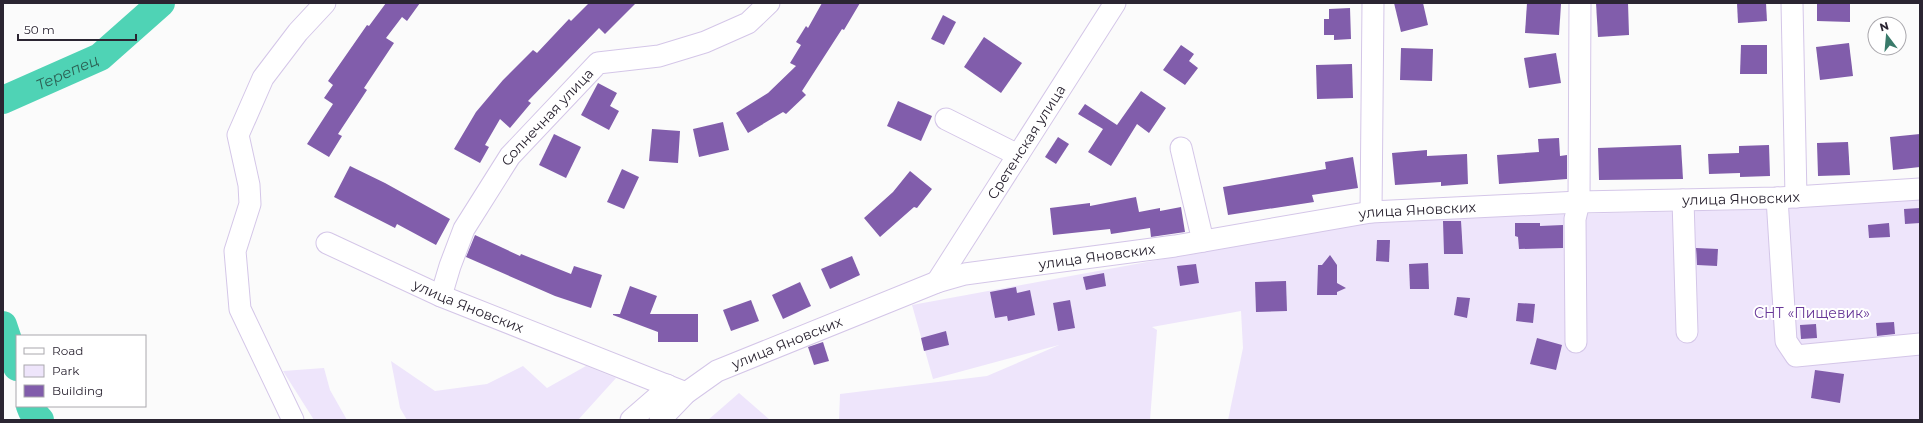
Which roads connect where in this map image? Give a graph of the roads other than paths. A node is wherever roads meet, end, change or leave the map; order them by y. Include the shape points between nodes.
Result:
1 (325, 3) edge
2 (769, 3) edge
3 (1115, 3) edge
4 (1373, 3) edge
5 (1580, 3) edge
6 (1792, 3) edge
7 (946, 119) dead end
8 (1181, 148) dead end
9 (1018, 155) junction
10 (1920, 189) edge
11 (1786, 198) junction
12 (1683, 200) junction
13 (1579, 202) junction
14 (1371, 212) junction
15 (1203, 241) junction
16 (327, 243) dead end
17 (937, 282) junction
18 (441, 296) junction
19 (1686, 332) dead end
20 (1576, 342) dead end
21 (1920, 344) edge
22 (667, 386) junction
23 (686, 393) junction
24 (293, 420) edge
25 (631, 420) edge
26 (660, 420) edge

1 - 24 street via 298,32 262,78 238,135 250,204 235,251 240,309
2 - 18 street, Солнечная улица via 748,23 705,42 659,56 598,63 510,156 464,229
3 - 9 street, Сретенская улица
4 - 14 street
5 - 13 street
6 - 11 street
7 - 9 street
8 - 15 street
9 - 17 street, Сретенская улица
10 - 11 street, улица Яновских
11 - 12 street, улица Яновских
11 - 21 street via 1786,341 1796,356
12 - 13 street, улица Яновских
12 - 19 street
13 - 14 street, улица Яновских
13 - 20 street via 1575,219
14 - 15 street, улица Яновских
15 - 17 street, улица Яновских via 965,274
16 - 18 street, улица Яновских
17 - 23 street, улица Яновских via 717,371
18 - 22 street, улица Яновских
22 - 23 street, улица Яновских
22 - 25 street
23 - 26 street

